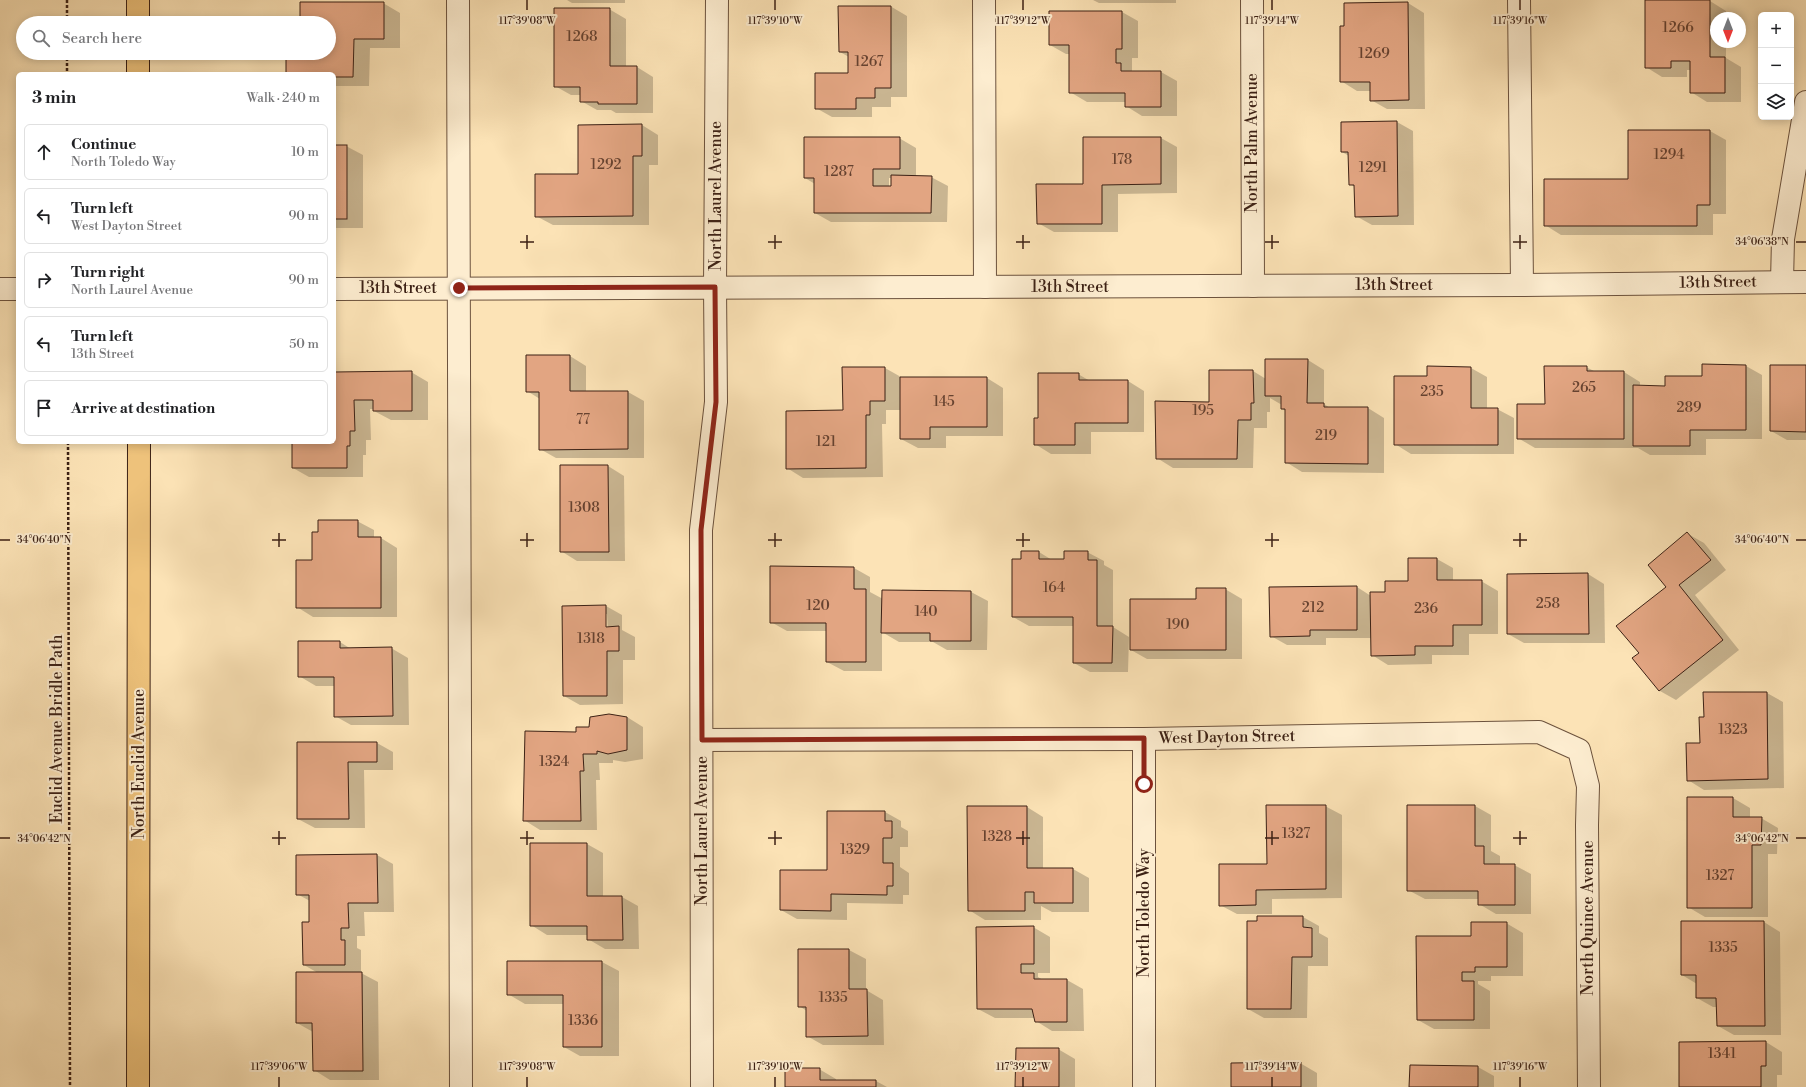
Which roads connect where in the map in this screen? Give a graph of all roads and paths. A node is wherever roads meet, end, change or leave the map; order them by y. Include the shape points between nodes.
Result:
1 (67, 0) edge
2 (138, 0) edge
3 (458, 0) edge
4 (717, 0) edge
5 (984, 0) edge
6 (1252, 0) edge
7 (1519, 0) edge
8 (67, 16) edge
9 (138, 16) edge
10 (67, 60) edge
11 (138, 60) edge
12 (67, 72) edge
13 (138, 72) edge
14 (1806, 102) edge
15 (1782, 282) junction
16 (1806, 282) edge
17 (1522, 285) junction
18 (1253, 286) junction
19 (715, 287) junction
20 (985, 287) junction
21 (459, 288) junction
22 (0, 289) edge
23 (16, 289) edge
24 (336, 289) edge
25 (68, 444) edge
26 (139, 444) edge
27 (1144, 738) junction
28 (702, 740) junction
29 (1579, 750) joint
30 (70, 1087) edge
31 (138, 1087) edge
32 (461, 1087) edge
33 (702, 1087) edge
34 (1144, 1087) edge
35 (1589, 1087) edge

1 - 8 path
2 - 9 main road
3 - 21 street
4 - 19 street, North Laurel Avenue
5 - 20 street
6 - 18 street, North Palm Avenue
7 - 17 street
10 - 12 path
11 - 13 main road
14 - 15 street via 1783,239
15 - 16 street, 13th Street
15 - 17 street, 13th Street
17 - 18 street, 13th Street
18 - 20 street, 13th Street
19 - 20 street, 13th Street
19 - 21 street, 13th Street
19 - 28 street, North Laurel Avenue via 716,402 701,530
21 - 24 street, 13th Street
21 - 32 street
22 - 23 street
25 - 30 path, Euclid Avenue Bridle Path
26 - 31 main road, North Euclid Avenue
27 - 28 street, West Dayton Street
27 - 29 street, West Dayton Street via 1539,732
27 - 34 street, North Toledo Way
28 - 33 street, North Laurel Avenue
29 - 35 street, North Quince Avenue via 1588,786

